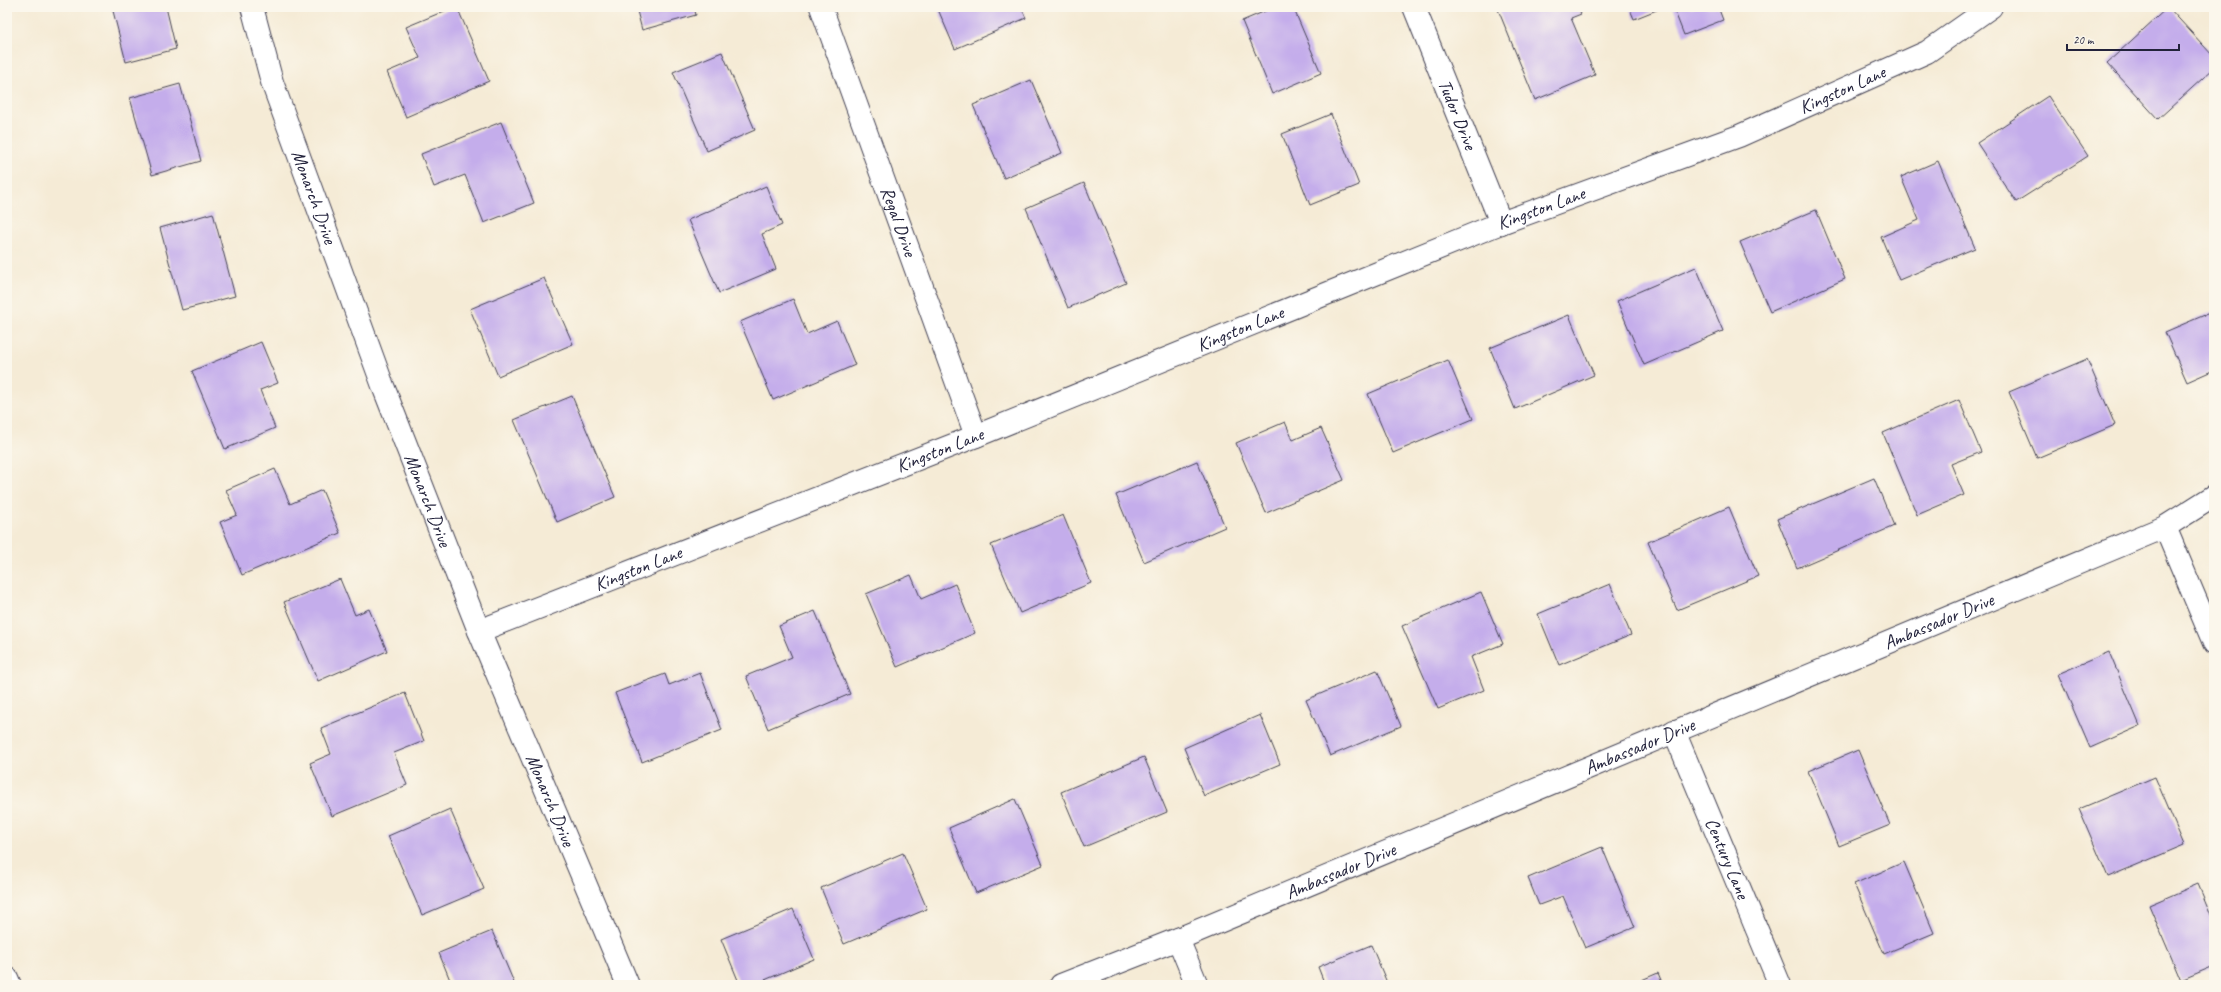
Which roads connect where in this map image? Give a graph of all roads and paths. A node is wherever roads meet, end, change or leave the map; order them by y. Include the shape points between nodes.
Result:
1 (252, 7) edge
2 (821, 7) edge
3 (1414, 7) edge
4 (1992, 7) edge
5 (1501, 223) junction
6 (976, 436) junction
7 (2214, 496) edge
8 (2165, 527) junction
9 (478, 631) junction
10 (2214, 643) edge
11 (1674, 731) junction
12 (1178, 939) junction
13 (7, 978) edge
14 (10, 985) edge
15 (628, 985) edge
16 (1061, 985) edge
17 (1197, 985) edge
18 (1780, 985) edge

1 - 9 street, Monarch Drive via 272,82 383,386
2 - 6 street, Regal Drive
3 - 5 street, Tudor Drive
4 - 5 street, Kingston Lane via 1927,52 1739,136
5 - 6 street, Kingston Lane
6 - 9 street, Kingston Lane
7 - 8 street, Ambassador Drive
8 - 10 street
8 - 11 street, Ambassador Drive
9 - 15 street, Monarch Drive
11 - 12 street, Ambassador Drive
11 - 18 street, Century Lane
12 - 16 street, Ambassador Drive
12 - 17 street
13 - 14 street

